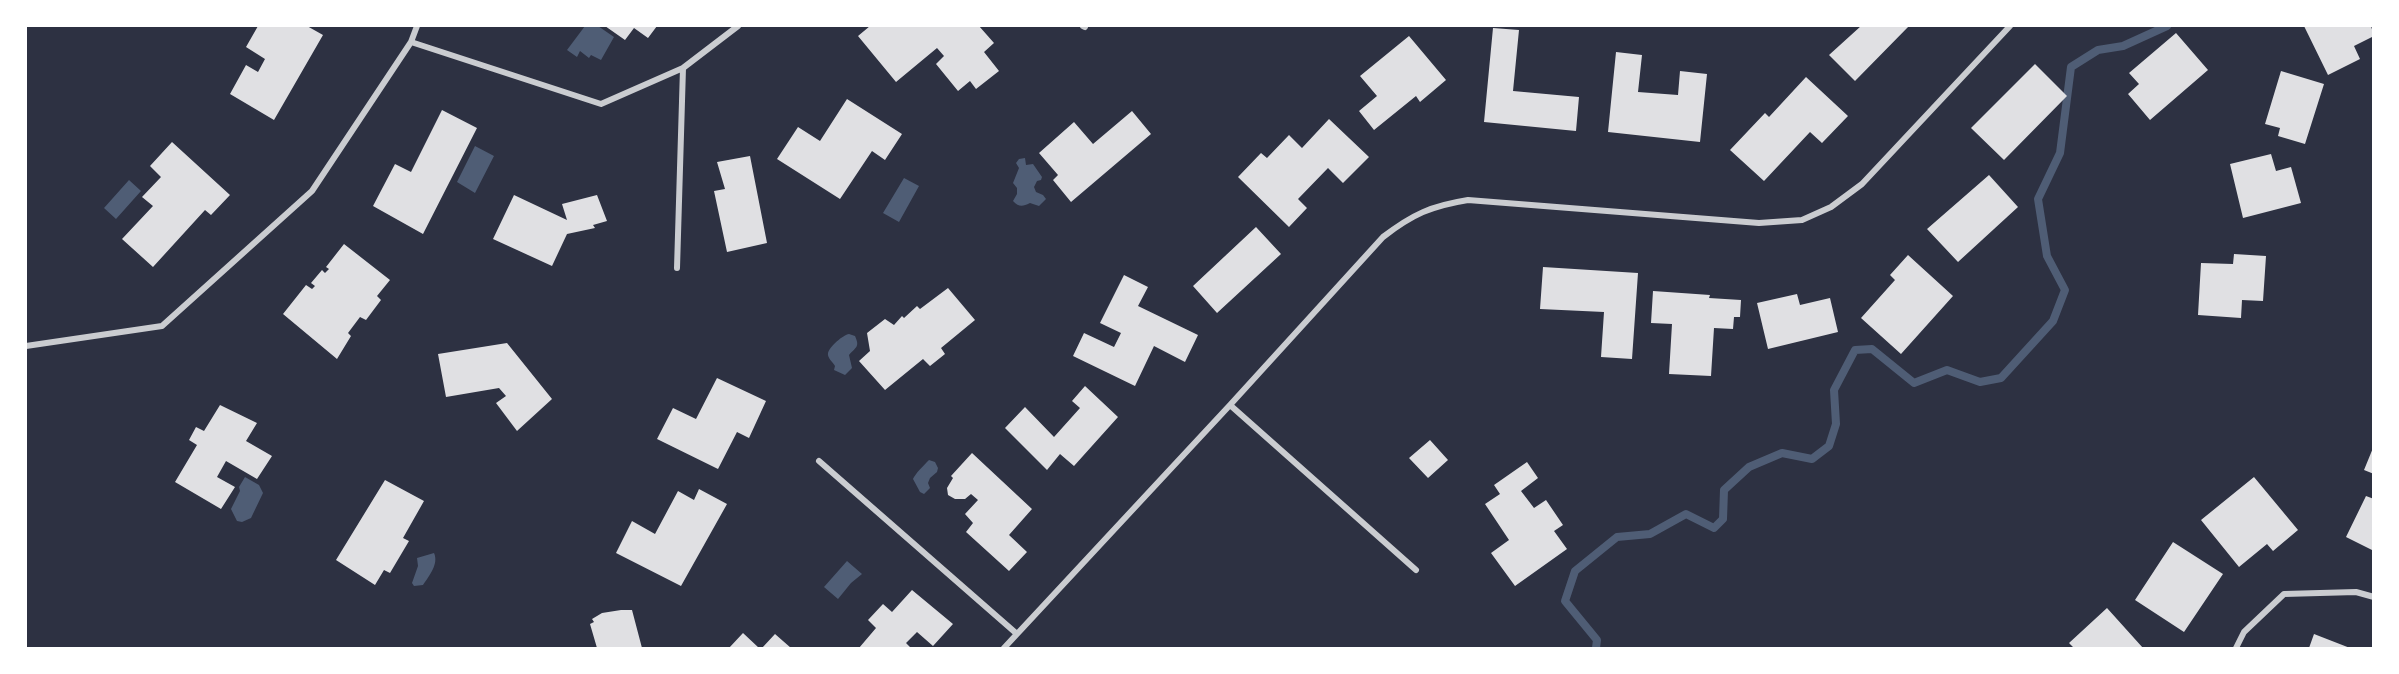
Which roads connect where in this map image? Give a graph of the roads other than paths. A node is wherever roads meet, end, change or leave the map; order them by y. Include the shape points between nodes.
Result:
1 (417, 26) edge
2 (738, 26) edge
3 (2010, 26) edge
4 (411, 42) junction
5 (683, 68) junction
6 (677, 268) dead end
7 (26, 346) edge
8 (1230, 405) junction
9 (819, 460) dead end
10 (1416, 570) dead end
11 (2373, 597) edge
12 (1017, 634) junction
13 (1004, 648) edge
14 (2236, 648) edge

1 - 4 street
2 - 5 street
3 - 8 street via 1862,184 1831,207 1802,220 1759,223 1468,200 1437,205 1405,219 1383,237
4 - 5 street via 601,104
4 - 7 street via 312,191 162,326
5 - 6 street
8 - 10 street
8 - 12 street
9 - 12 street
11 - 14 street via 2356,592 2284,594 2244,632
12 - 13 street

